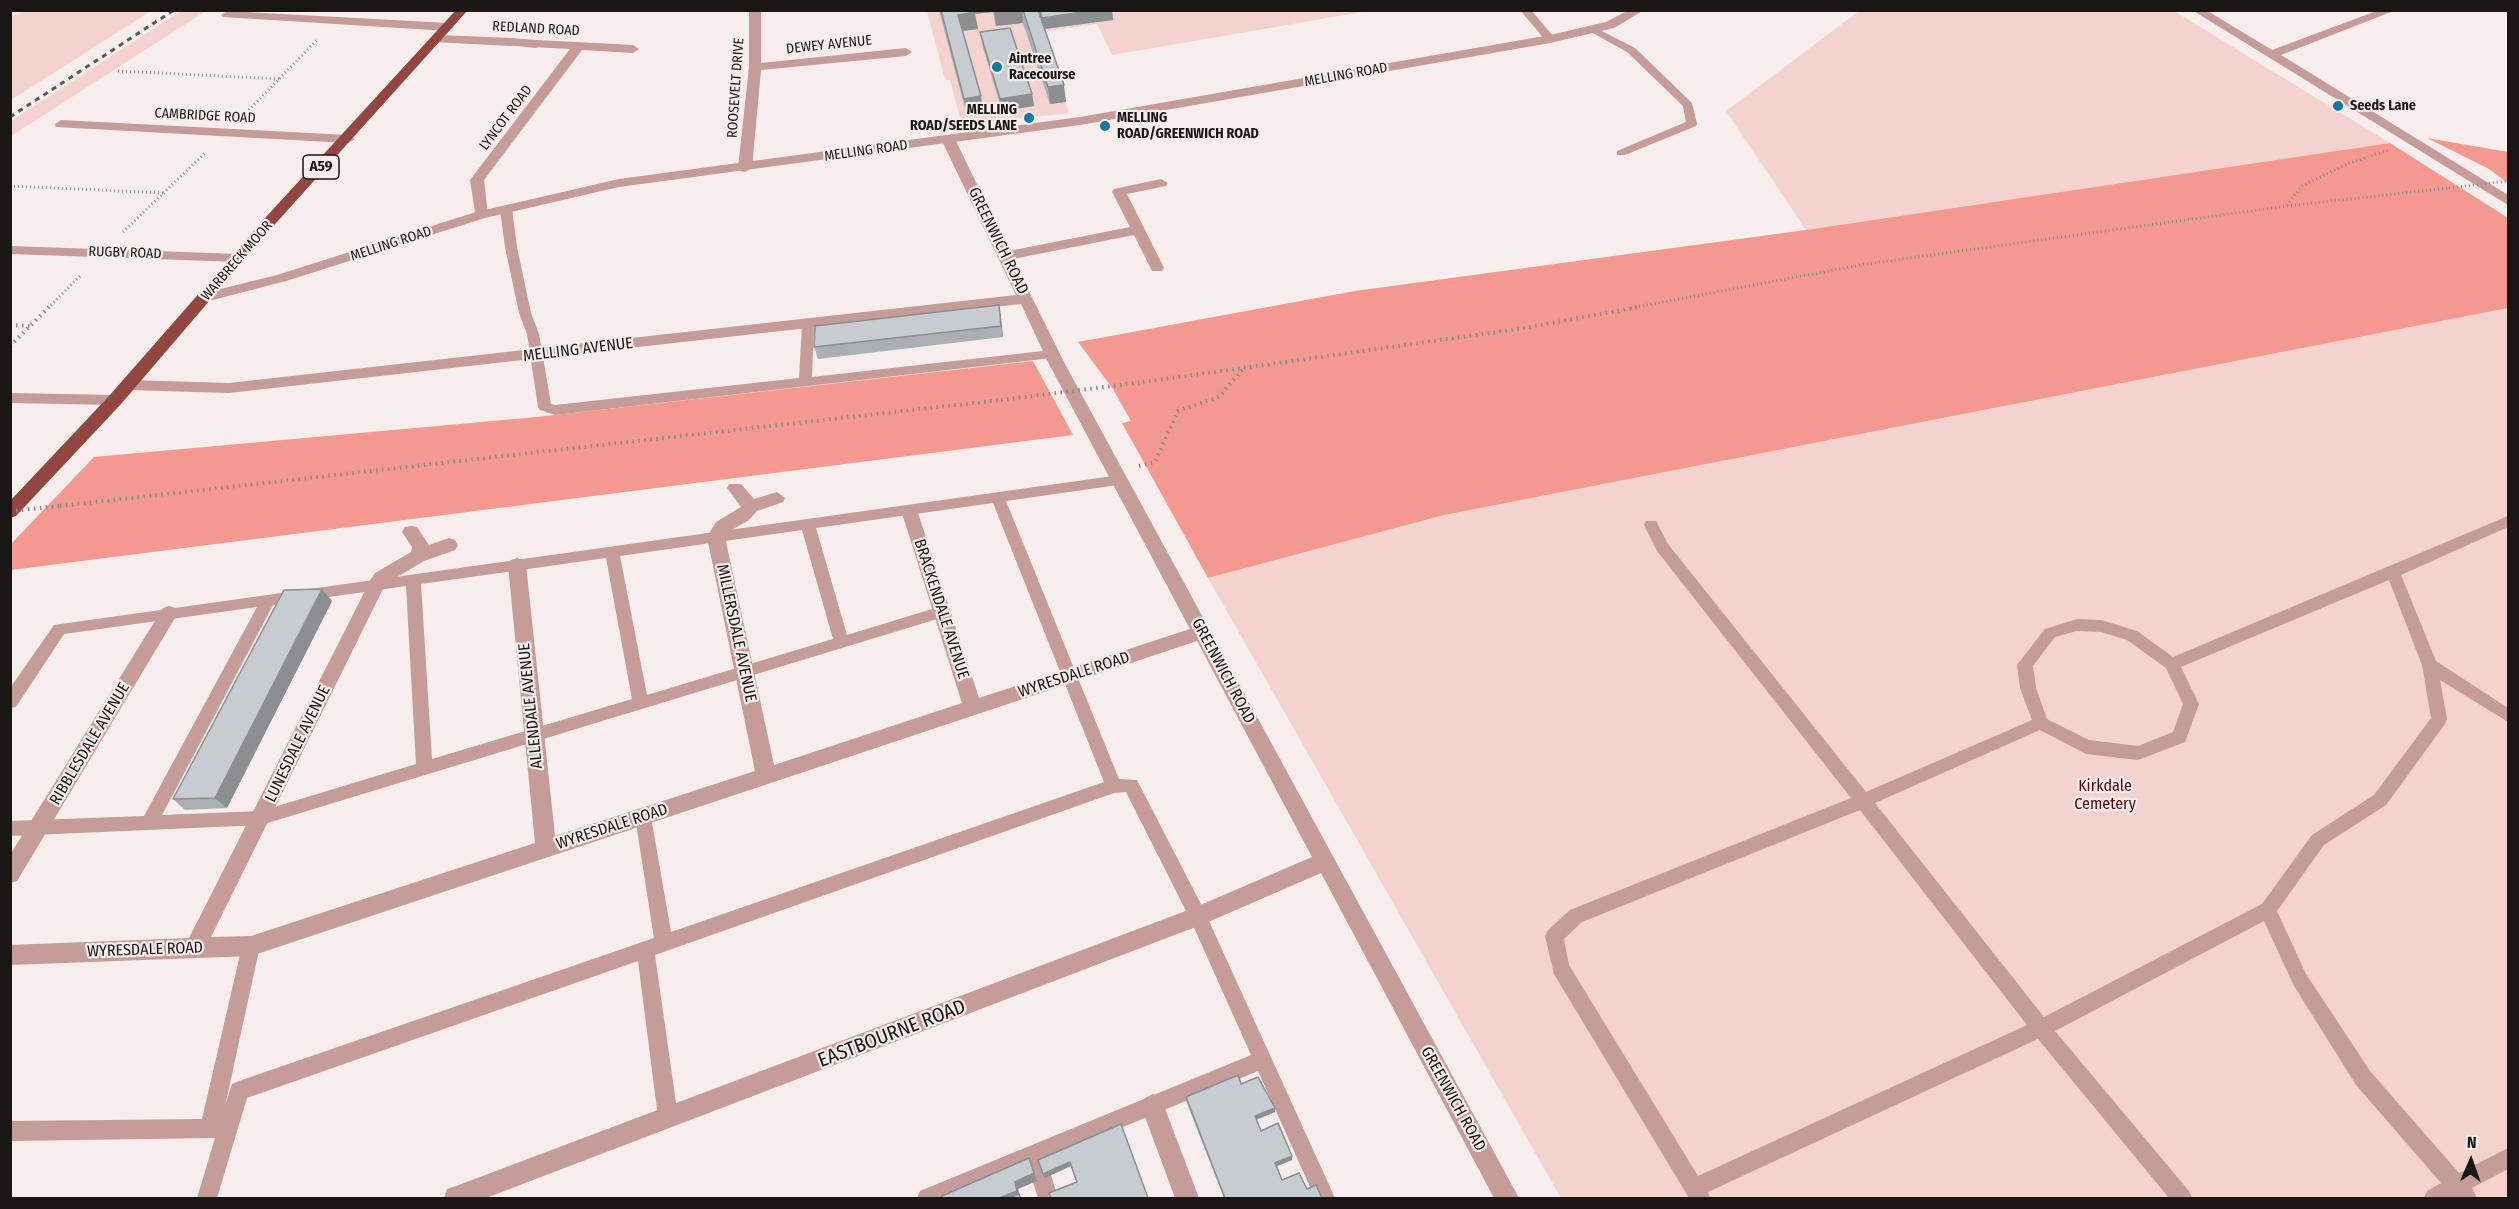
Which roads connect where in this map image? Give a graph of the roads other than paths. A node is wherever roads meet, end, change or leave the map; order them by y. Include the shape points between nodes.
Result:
1 (463, 10) edge
2 (755, 10) edge
3 (1525, 10) edge
4 (1639, 10) edge
5 (2197, 10) edge
6 (2391, 10) edge
7 (227, 15) dead end
8 (448, 27) junction
9 (1594, 30) junction
10 (438, 39) junction
11 (1550, 39) junction
12 (579, 46) junction
13 (633, 49) dead end
14 (906, 52) dead end
15 (2271, 55) junction
16 (755, 67) junction
17 (61, 124) dead end
18 (348, 139) junction
19 (948, 139) junction
20 (1621, 153) dead end
21 (745, 168) junction
22 (1161, 183) dead end
23 (2508, 201) edge
24 (506, 209) junction
25 (481, 215) junction
26 (1138, 230) junction
27 (10, 250) edge
28 (1005, 256) junction
29 (239, 258) junction
30 (1157, 268) dead end
31 (205, 297) junction
32 (1027, 299) junction
33 (808, 324) junction
34 (1052, 354) junction
35 (536, 355) junction
36 (805, 381) junction
37 (128, 384) junction
38 (10, 398) edge
39 (115, 399) junction
40 (1118, 476) junction
41 (735, 488) dead end
42 (777, 498) dead end
43 (998, 498) junction
44 (751, 507) junction
45 (909, 510) junction
46 (10, 511) edge
47 (2508, 521) edge
48 (808, 525) junction
49 (1651, 525) dead end
50 (411, 532) dead end
51 (716, 537) junction
52 (449, 545) dead end
53 (612, 552) junction
54 (417, 556) junction
55 (517, 565) junction
56 (2393, 572) junction
57 (413, 579) junction
58 (377, 584) junction
59 (269, 599) junction
60 (942, 612) junction
61 (170, 613) junction
62 (1202, 633) junction
63 (842, 643) junction
64 (2172, 664) junction
65 (2430, 665) junction
66 (744, 672) junction
67 (1072, 676) junction
68 (10, 702) edge
69 (641, 703) junction
70 (973, 708) junction
71 (2508, 716) edge
72 (2041, 723) junction
73 (534, 735) junction
74 (424, 768) junction
75 (766, 776) junction
76 (1114, 786) junction
77 (1863, 801) junction
78 (643, 817) junction
79 (261, 818) junction
80 (149, 822) junction
81 (39, 828) junction
82 (10, 829) edge
83 (546, 848) junction
84 (1324, 862) junction
85 (10, 874) edge
86 (2268, 910) junction
87 (1198, 916) junction
88 (664, 943) junction
89 (251, 946) junction
90 (195, 948) junction
91 (645, 949) junction
92 (10, 955) edge
93 (2041, 1028) junction
94 (1263, 1059) junction
95 (1153, 1106) junction
96 (668, 1117) junction
97 (220, 1127) junction
98 (10, 1131) edge
99 (1034, 1154) junction
100 (2508, 1158) edge
101 (1697, 1193) edge
102 (2461, 1193) edge
103 (207, 1198) edge
104 (456, 1198) edge
105 (927, 1198) edge
106 (1047, 1198) edge
107 (1187, 1198) edge
108 (1324, 1198) edge
109 (1507, 1198) edge
110 (2182, 1198) edge
111 (2434, 1198) edge

1 - 8 highway, WARBRECK MOOR / A59
2 - 16 street, ROOSEVELT DRIVE
3 - 11 lane
4 - 9 street, MELLING ROAD
5 - 15 street
6 - 15 street
7 - 8 street
8 - 10 highway, WARBRECK MOOR / A59
9 - 11 street, MELLING ROAD
9 - 20 lane via 1631,50 1688,105 1692,124
10 - 12 street, REDLAND ROAD
10 - 18 highway, WARBRECK MOOR / A59
11 - 19 street, MELLING ROAD via 1080,121
12 - 13 street, REDLAND ROAD
12 - 25 street, LYNCOT ROAD via 477,180
14 - 16 street, DEWEY AVENUE
15 - 23 street
16 - 21 street, ROOSEVELT DRIVE
17 - 18 street, CAMBRIDGE ROAD
18 - 29 highway, WARBRECK MOOR / A59
19 - 21 street, MELLING ROAD
19 - 28 street, GREENWICH ROAD
21 - 24 street, MELLING ROAD via 619,183
22 - 26 street via 1119,192
24 - 25 street, MELLING ROAD
24 - 35 lane
25 - 31 street, MELLING ROAD via 281,278
26 - 28 street
26 - 30 street
27 - 29 street, RUGBY ROAD
28 - 32 street, GREENWICH ROAD
29 - 31 highway, WARBRECK MOOR / A59
31 - 37 highway, WARBRECK MOOR / A59
32 - 33 street, MELLING AVENUE
32 - 34 street, GREENWICH ROAD
33 - 35 street, MELLING AVENUE
33 - 36 lane
34 - 36 lane
34 - 40 street, GREENWICH ROAD
35 - 36 lane via 545,407 555,410
35 - 37 street, MELLING AVENUE via 230,388
37 - 39 highway, WARBRECK MOOR / A59
38 - 39 street
39 - 46 highway, WARBRECK MOOR / A59
40 - 43 lane
40 - 62 street, GREENWICH ROAD
41 - 44 street
42 - 44 street
43 - 45 lane
43 - 67 lane
44 - 51 street via 722,527
45 - 48 lane
45 - 60 street, BRACKENDALE AVENUE
47 - 56 lane
48 - 51 lane
48 - 63 lane
49 - 77 lane via 1662,547
50 - 54 street via 421,547
51 - 53 lane
51 - 66 street, MILLERSDALE AVENUE
52 - 54 street, LUNESDALE AVENUE
53 - 55 lane
53 - 69 lane
54 - 58 street, LUNESDALE AVENUE
55 - 57 lane
55 - 73 street, ALLENDALE AVENUE
56 - 64 lane
56 - 65 lane
57 - 58 lane
57 - 74 lane
58 - 59 lane
58 - 79 street, LUNESDALE AVENUE
59 - 61 lane
59 - 80 lane
60 - 63 lane
60 - 70 street, BRACKENDALE AVENUE
61 - 68 lane via 59,629
61 - 81 street, RIBBLESDALE AVENUE
62 - 67 street, WYRESDALE ROAD
62 - 84 street, GREENWICH ROAD
63 - 66 lane
64 - 72 lane via 2191,704 2179,737 2138,753 2086,747
64 - 72 lane via 2132,635 2101,626 2077,625 2050,633 2025,665
65 - 71 lane
65 - 86 lane via 2439,719 2380,800 2318,840
66 - 69 lane
66 - 75 street, MILLERSDALE AVENUE
67 - 70 street, WYRESDALE ROAD
67 - 76 lane
69 - 73 lane
70 - 75 street, WYRESDALE ROAD
72 - 77 lane
73 - 74 lane
73 - 83 street, ALLENDALE AVENUE
74 - 79 lane
75 - 78 street, WYRESDALE ROAD
76 - 87 lane via 1131,785
76 - 88 lane
77 - 93 lane
77 - 101 lane via 1576,916 1554,936 1560,968
78 - 83 street, WYRESDALE ROAD
78 - 88 lane
79 - 80 lane
79 - 90 street, LUNESDALE AVENUE
80 - 81 lane
81 - 82 lane
81 - 85 street, RIBBLESDALE AVENUE
83 - 89 street, WYRESDALE ROAD
84 - 87 street, EASTBOURNE ROAD
84 - 109 street, GREENWICH ROAD
86 - 93 lane
86 - 102 lane via 2300,980 2363,1078
87 - 94 lane
87 - 96 street, EASTBOURNE ROAD
88 - 91 lane
89 - 90 street, WYRESDALE ROAD
89 - 97 lane
90 - 92 street, WYRESDALE ROAD
91 - 96 lane
91 - 97 lane via 239,1091
93 - 101 lane
93 - 110 lane
94 - 95 lane
94 - 108 lane
95 - 99 lane
95 - 107 street
96 - 104 street, EASTBOURNE ROAD
97 - 98 lane
97 - 103 lane
99 - 105 lane
99 - 106 lane
100 - 102 lane
102 - 111 lane

